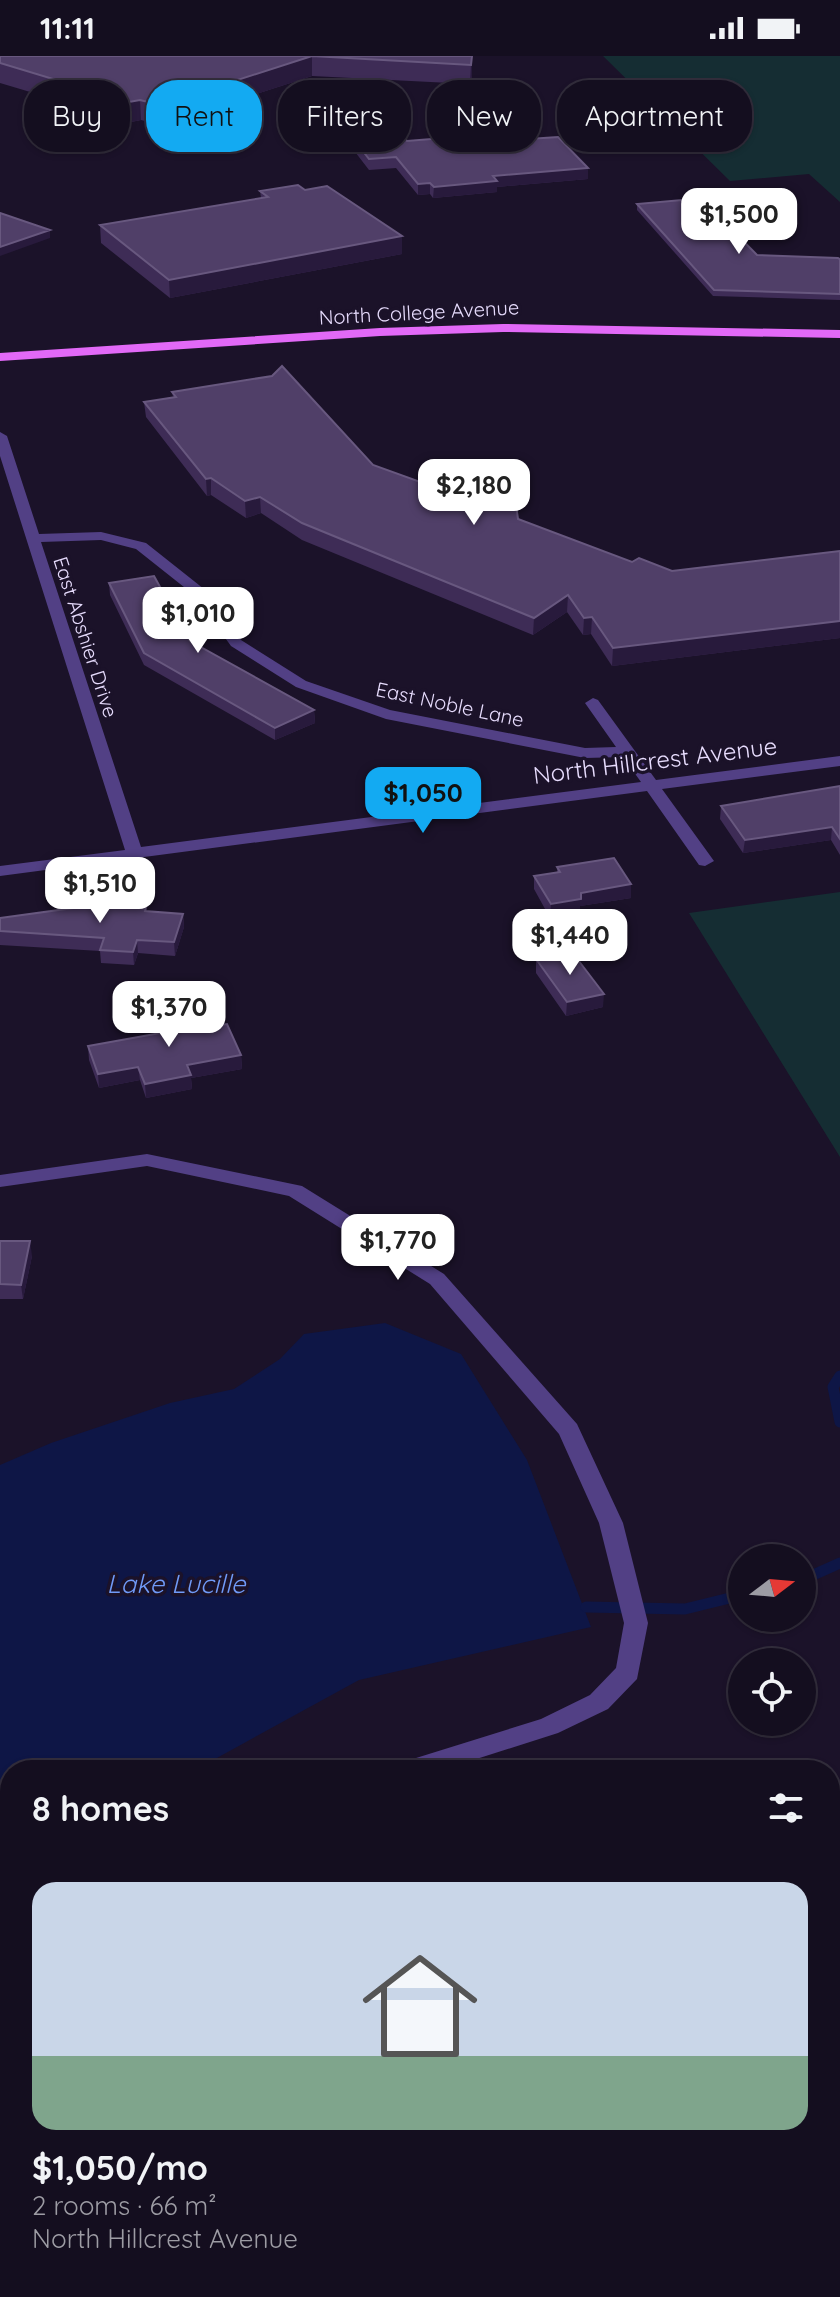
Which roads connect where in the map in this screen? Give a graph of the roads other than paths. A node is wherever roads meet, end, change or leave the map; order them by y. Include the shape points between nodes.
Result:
1 (840, 334) edge
2 (0, 357) edge
3 (0, 436) edge
4 (33, 538) junction
5 (593, 703) dead end
6 (628, 752) junction
7 (840, 761) edge
8 (651, 785) junction
9 (134, 851) junction
10 (705, 861) dead end
11 (0, 871) edge
12 (0, 1181) edge
13 (441, 1760) edge

1 - 2 main road, North College Avenue via 544,326
3 - 4 street, East Abshier Drive
4 - 6 street, East Noble Lane via 101,536 141,546 199,592 236,643 301,684 400,717 585,753
4 - 9 street, East Abshier Drive
5 - 6 street
6 - 8 street
7 - 8 street, North Hillcrest Avenue
8 - 9 street, North Hillcrest Avenue
8 - 10 street
9 - 11 street, North Hillcrest Avenue
12 - 13 street via 147,1160 295,1191 437,1279 569,1430 611,1523 636,1623 628,1672 599,1702 549,1726

